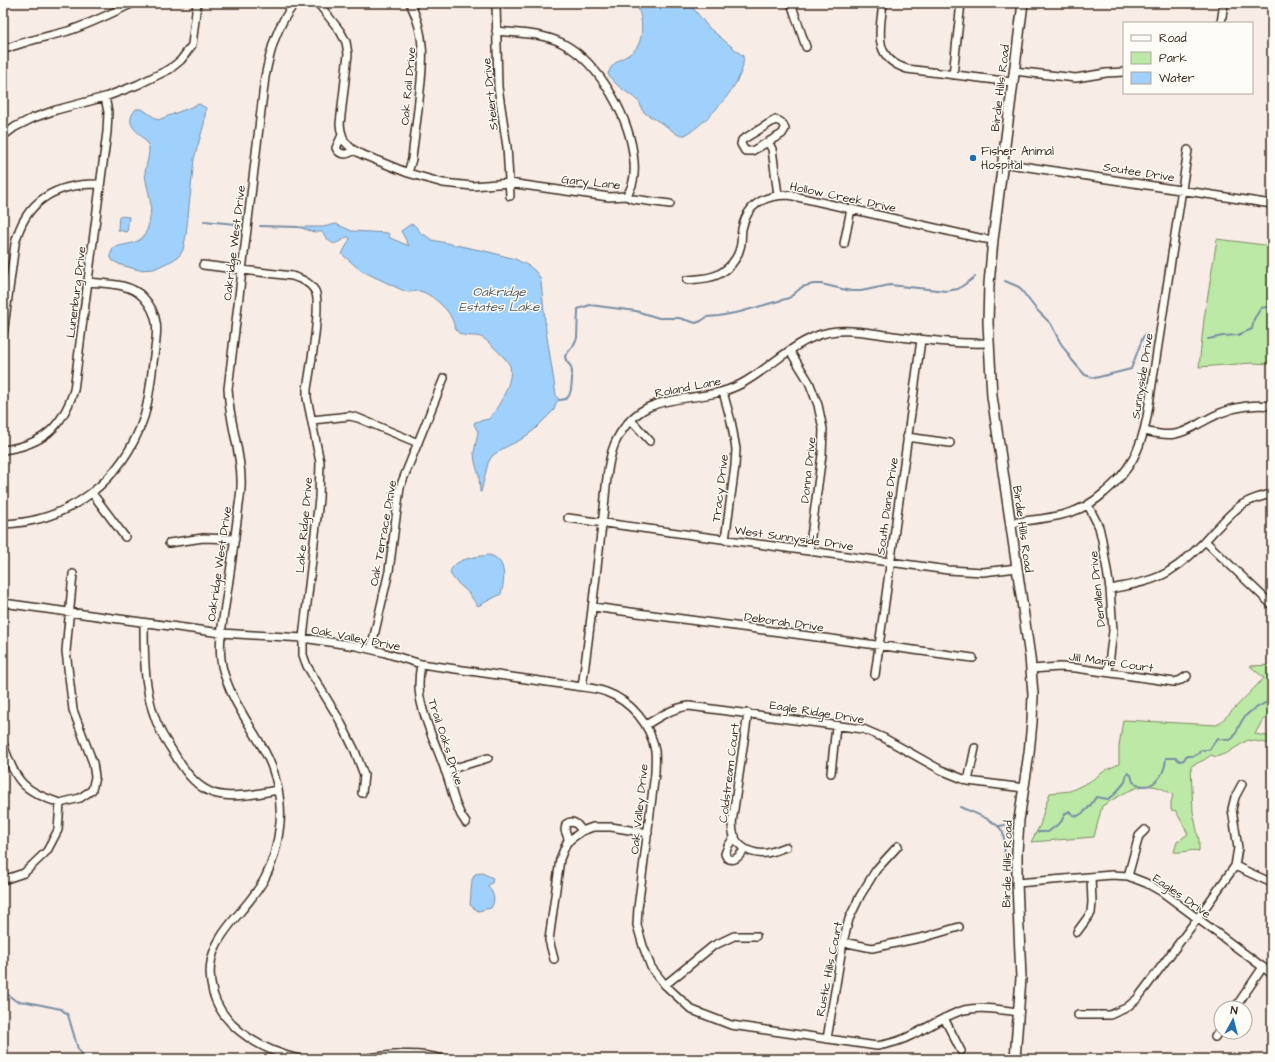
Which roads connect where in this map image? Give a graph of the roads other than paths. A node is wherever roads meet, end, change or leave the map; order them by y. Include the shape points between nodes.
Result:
1 (133, 3) edge
2 (198, 3) edge
3 (295, 3) edge
4 (318, 3) edge
5 (410, 3) edge
6 (496, 3) edge
7 (791, 3) edge
8 (884, 3) edge
9 (961, 3) edge
10 (1023, 3) edge
11 (1224, 3) edge
12 (1221, 22) edge
13 (496, 31) junction
14 (806, 47) dead end
15 (3, 50) edge
16 (1014, 71) junction
17 (1123, 72) edge
18 (953, 75) junction
19 (1012, 82) junction
20 (104, 97) junction
21 (342, 135) junction
22 (3, 136) edge
23 (768, 142) junction
24 (354, 150) junction
25 (1188, 150) dead end
26 (1002, 162) junction
27 (408, 173) junction
28 (509, 183) junction
29 (100, 184) junction
30 (1182, 190) junction
31 (778, 195) junction
32 (510, 196) dead end
33 (626, 196) junction
34 (670, 204) dead end
35 (1272, 204) edge
36 (851, 209) junction
37 (993, 240) junction
38 (844, 244) dead end
39 (203, 265) dead end
40 (242, 270) junction
41 (687, 280) dead end
42 (89, 282) junction
43 (3, 335) edge
44 (920, 340) junction
45 (988, 343) junction
46 (790, 351) junction
47 (444, 378) dead end
48 (723, 392) junction
49 (1272, 406) edge
50 (312, 420) junction
51 (631, 420) junction
52 (1144, 431) junction
53 (907, 438) junction
54 (650, 441) dead end
55 (418, 442) junction
56 (950, 443) dead end
57 (3, 450) edge
58 (92, 493) junction
59 (1272, 494) edge
60 (1088, 505) junction
61 (568, 518) dead end
62 (602, 523) junction
63 (1011, 523) junction
64 (3, 524) edge
65 (125, 537) dead end
66 (235, 540) junction
67 (725, 540) junction
68 (1205, 541) junction
69 (169, 543) dead end
70 (809, 551) junction
71 (890, 562) junction
72 (1017, 568) junction
73 (73, 574) dead end
74 (1110, 590) junction
75 (3, 603) edge
76 (1272, 605) edge
77 (593, 607) junction
78 (69, 612) junction
79 (144, 623) junction
80 (221, 633) junction
81 (303, 638) junction
82 (879, 646) junction
83 (370, 650) junction
84 (972, 658) dead end
85 (421, 664) junction
86 (1031, 669) junction
87 (1108, 672) junction
88 (875, 674) dead end
89 (1187, 676) dead end
90 (582, 687) junction
91 (748, 713) junction
92 (646, 725) junction
93 (836, 726) junction
94 (3, 744) edge
95 (975, 748) dead end
96 (488, 758) dead end
97 (446, 771) junction
98 (831, 773) dead end
99 (968, 781) junction
100 (1242, 784) dead end
101 (1024, 788) junction
102 (277, 790) junction
103 (362, 793) dead end
104 (60, 803) junction
105 (466, 823) dead end
106 (1145, 830) dead end
107 (582, 831) junction
108 (648, 833) junction
109 (735, 836) junction
110 (569, 840) junction
111 (786, 846) dead end
112 (898, 846) dead end
113 (745, 849) junction
114 (1235, 866) junction
115 (1128, 876) junction
116 (1091, 877) junction
117 (3, 880) edge
118 (1017, 883) junction
119 (1272, 883) edge
120 (1197, 920) junction
121 (958, 927) dead end
122 (1077, 932) dead end
123 (756, 936) dead end
124 (843, 942) junction
125 (554, 959) dead end
126 (1262, 967) junction
127 (1272, 974) edge
128 (665, 985) junction
129 (1239, 1000) edge
130 (1019, 1012) junction
131 (1078, 1015) dead end
132 (944, 1018) junction
133 (827, 1039) junction
134 (961, 1051) dead end
135 (299, 1059) edge
136 (361, 1059) edge
137 (443, 1059) edge
138 (1015, 1059) edge

1 - 15 street via 69,30 35,38
2 - 20 street via 192,44 182,60 170,69 137,85
3 - 40 street, Oakridge West Drive via 277,32 265,77
4 - 21 street via 346,42 348,54 340,118
5 - 27 street, Oak Rail Drive via 421,31 424,62
6 - 13 street, Steiert Drive
7 - 14 street
8 - 18 street via 880,37 886,57 906,69
9 - 18 street
10 - 16 main road, Birdie Hills Road
11 - 12 street
13 - 28 street, Steiert Drive via 498,87 507,147
13 - 33 street via 552,39 574,51 594,71 618,105 628,128 635,169 630,191
16 - 17 street via 1076,78
16 - 19 main road, Birdie Hills Road
18 - 19 street
19 - 26 main road, Birdie Hills Road
20 - 22 street via 34,118
20 - 29 street, Lunenburg Drive via 108,118
21 - 24 street
21 - 24 street via 336,145 339,152 344,154
23 - 23 street via 749,152 745,151 741,144 746,138 775,120 780,121 785,129 782,134
23 - 31 street via 772,149
24 - 27 street, Gary Lane
25 - 30 street, Sunnyside Drive
26 - 30 street, Soutee Drive
26 - 37 main road, Birdie Hills Road
27 - 28 street, Gary Lane via 455,185
28 - 32 street, Steiert Drive
28 - 33 street, Gary Lane via 609,197
29 - 42 street, Lunenburg Drive
29 - 43 street via 75,185 58,190 37,204 26,217 15,244
30 - 35 street, Soutee Drive
30 - 52 street, Sunnyside Drive
31 - 36 street, Hollow Creek Drive via 789,195
31 - 41 street, Hollow Creek Drive via 767,198 750,209 745,219 741,247 732,264 716,276
33 - 34 street, Gary Lane
36 - 37 street, Hollow Creek Drive
36 - 38 street
37 - 45 main road, Birdie Hills Road
39 - 40 street, Lake Ridge Drive
40 - 50 street, Lake Ridge Drive via 292,276 311,286 316,292 318,309 307,389
40 - 66 street, Oakridge West Drive via 228,389 241,479
42 - 57 street, Lunenburg Drive via 77,375 69,407 60,422 47,435 31,444
42 - 58 street via 133,290 142,296 153,310 157,323 148,400 137,435 114,471
44 - 45 street, Roland Lane
44 - 46 street, Roland Lane via 857,331 836,331 815,336
44 - 53 street, South Diane Drive
45 - 63 main road, Birdie Hills Road via 993,404
46 - 48 street, Roland Lane via 751,378
46 - 70 street, Donna Drive via 809,382 818,405 823,429
47 - 55 street, Oak Terrace Drive
48 - 51 street, Roland Lane via 663,401 645,408
48 - 67 street, Tracy Drive via 736,449
49 - 52 street via 1234,408 1175,434
50 - 55 street via 350,416
50 - 81 street, Lake Ridge Drive via 320,462 319,499
51 - 54 street
51 - 62 street, Roland Lane via 616,440 612,452
52 - 60 street, Sunnyside Drive via 1133,461 1122,476
53 - 56 street
53 - 71 street, South Diane Drive
55 - 83 street, Oak Terrace Drive via 400,487 389,571
58 - 64 street via 54,515
58 - 65 street
59 - 68 street via 1243,504
60 - 63 street, Sunnyside Drive via 1064,515
60 - 74 street, Denallen Drive via 1099,527
61 - 62 street, West Sunnyside Drive
62 - 67 street, West Sunnyside Drive
62 - 77 street, Roland Lane
63 - 72 main road, Birdie Hills Road
66 - 69 street via 203,538
66 - 80 street, Oakridge West Drive
67 - 70 street, West Sunnyside Drive
68 - 74 street via 1185,560 1158,577
68 - 76 street
70 - 71 street, West Sunnyside Drive
71 - 72 street, West Sunnyside Drive via 969,572
71 - 82 street, South Diane Drive
72 - 86 main road, Birdie Hills Road
73 - 78 street
74 - 87 street, Denallen Drive via 1113,632
75 - 78 street, Oak Valley Drive
77 - 82 street, Deborah Drive
77 - 90 street, Roland Lane
78 - 79 street, Oak Valley Drive
78 - 104 street via 66,651 73,710 93,763 95,777 92,790 80,798
79 - 80 street, Oak Valley Drive
79 - 102 street via 144,664 154,714 162,735 188,774 204,789 214,793 237,795
80 - 81 street, Oak Valley Drive
80 - 102 street, Oakridge West Drive via 222,665 229,690 265,752
81 - 83 street, Oak Valley Drive
81 - 103 street, Lake Ridge Drive via 307,666 355,751 364,775
82 - 84 street, Deborah Drive
82 - 88 street, South Diane Drive
83 - 85 street, Oak Valley Drive
85 - 90 street, Oak Valley Drive
85 - 97 street, Trail Oaks Drive via 418,680 420,698
86 - 87 street, Jill Marie Court via 1060,666
86 - 101 main road, Birdie Hills Road via 1032,722
87 - 89 street, Jill Marie Court via 1174,682
90 - 92 street, Oak Valley Drive via 615,696 637,713
91 - 92 street, Eagle Ridge Drive via 682,706
91 - 93 street, Eagle Ridge Drive
91 - 109 street, Coldstream Court via 732,824
92 - 108 street, Oak Valley Drive via 655,751
93 - 98 street
93 - 99 street, Eagle Ridge Drive via 863,729 941,770
94 - 104 street via 18,779 42,797
95 - 99 street
96 - 97 street
97 - 105 street, Trail Oaks Drive via 456,806
99 - 101 street, Eagle Ridge Drive
100 - 114 street via 1232,810 1238,848
101 - 118 main road, Birdie Hills Road via 1019,820
102 - 135 street, Oakridge West Drive via 280,822 270,866 250,899 218,940 211,965 211,978 218,1004 231,1023 269,1048
104 - 117 street via 58,830 46,851 24,873
106 - 115 street via 1139,836
107 - 108 street via 593,827 611,827
107 - 110 street
107 - 110 street via 574,822 566,824 565,830
108 - 128 street, Oak Valley Drive via 637,925 652,967
109 - 113 street, Coldstream Court
109 - 113 street, Coldstream Court via 725,854 727,858 736,859
110 - 125 street via 560,859 549,940
111 - 113 street via 770,853
112 - 124 street, Rustic Hills Court via 876,870 860,896 849,919
114 - 119 street
114 - 120 street
115 - 116 street, Eagles Drive
115 - 120 street, Eagles Drive via 1162,892
116 - 118 street, Eagles Drive
116 - 122 street via 1091,912
118 - 130 main road, Birdie Hills Road via 1021,978
120 - 126 street, Eagles Drive
120 - 131 street via 1137,999 1126,1008 1110,1015
121 - 124 street via 872,948
123 - 128 street via 734,936 713,946
124 - 133 street, Rustic Hills Court
126 - 127 street, Eagles Drive
126 - 129 street
128 - 133 street, Oak Valley Drive via 692,1010 731,1025
130 - 132 street, Oak Valley Drive via 993,1009 965,1010
130 - 138 main road, Birdie Hills Road
132 - 133 street, Oak Valley Drive via 911,1036 877,1046
132 - 134 street
136 - 137 street via 401,1054

